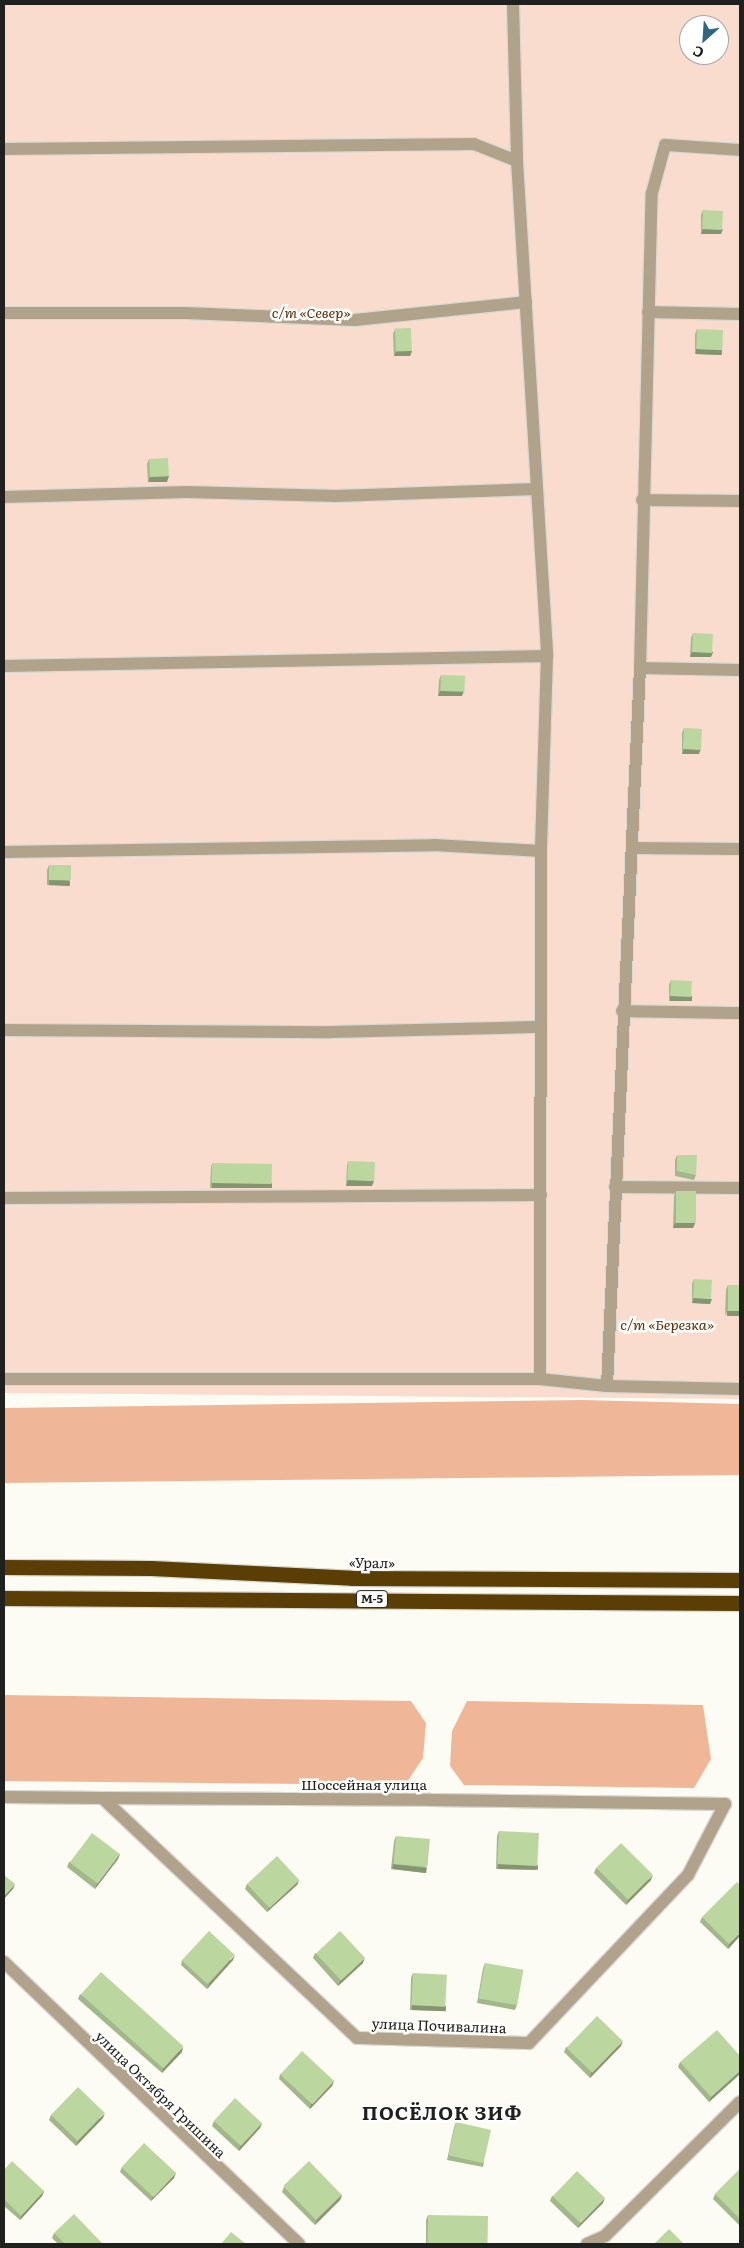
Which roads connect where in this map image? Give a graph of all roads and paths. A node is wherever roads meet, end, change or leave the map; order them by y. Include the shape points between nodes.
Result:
1 (513, 4) edge
2 (4, 149) edge
3 (740, 150) edge
4 (516, 161) junction
5 (526, 302) junction
6 (648, 312) junction
7 (4, 313) edge
8 (740, 314) edge
9 (537, 489) junction
10 (4, 498) edge
11 (642, 500) junction
12 (740, 501) edge
13 (548, 656) junction
14 (4, 666) edge
15 (640, 668) junction
16 (740, 670) edge
17 (632, 848) junction
18 (740, 849) edge
19 (541, 851) junction
20 (4, 852) edge
21 (622, 1011) junction
22 (740, 1013) edge
23 (541, 1027) junction
24 (4, 1030) edge
25 (615, 1187) junction
26 (740, 1188) edge
27 (541, 1194) junction
28 (4, 1198) edge
29 (4, 1379) edge
30 (540, 1379) junction
31 (607, 1386) junction
32 (740, 1389) edge
33 (4, 1567) edge
34 (740, 1580) edge
35 (4, 1598) edge
36 (740, 1603) edge
37 (4, 1797) edge
38 (102, 1798) junction
39 (725, 1804) joint
40 (4, 1962) edge
41 (740, 2102) edge
42 (299, 2244) edge
43 (587, 2244) edge

1 - 4 street
2 - 4 street via 474,144
3 - 6 street via 666,145 652,193
4 - 5 street
5 - 7 street via 355,320 186,313
5 - 9 street
6 - 8 street
6 - 11 street
9 - 10 street via 336,496 187,492
9 - 13 street
11 - 12 street
11 - 15 street
13 - 14 street
13 - 19 street
15 - 16 street
15 - 17 street
17 - 18 street
17 - 21 street
19 - 20 street via 434,845
19 - 23 street
21 - 22 street
21 - 25 street
23 - 24 street
23 - 27 street
25 - 26 street
25 - 31 street
27 - 28 street
27 - 30 street
29 - 30 street
30 - 31 street
31 - 32 street
33 - 34 highway, «Урал» / М-5 via 151,1568 352,1578
35 - 36 highway, М-5
37 - 38 street, Шоссейная улица
38 - 39 street, Шоссейная улица
38 - 39 street, улица Почивалина via 357,2038 528,2043 688,1876
40 - 42 street, улица Октября Гришина
41 - 43 street via 605,2236

